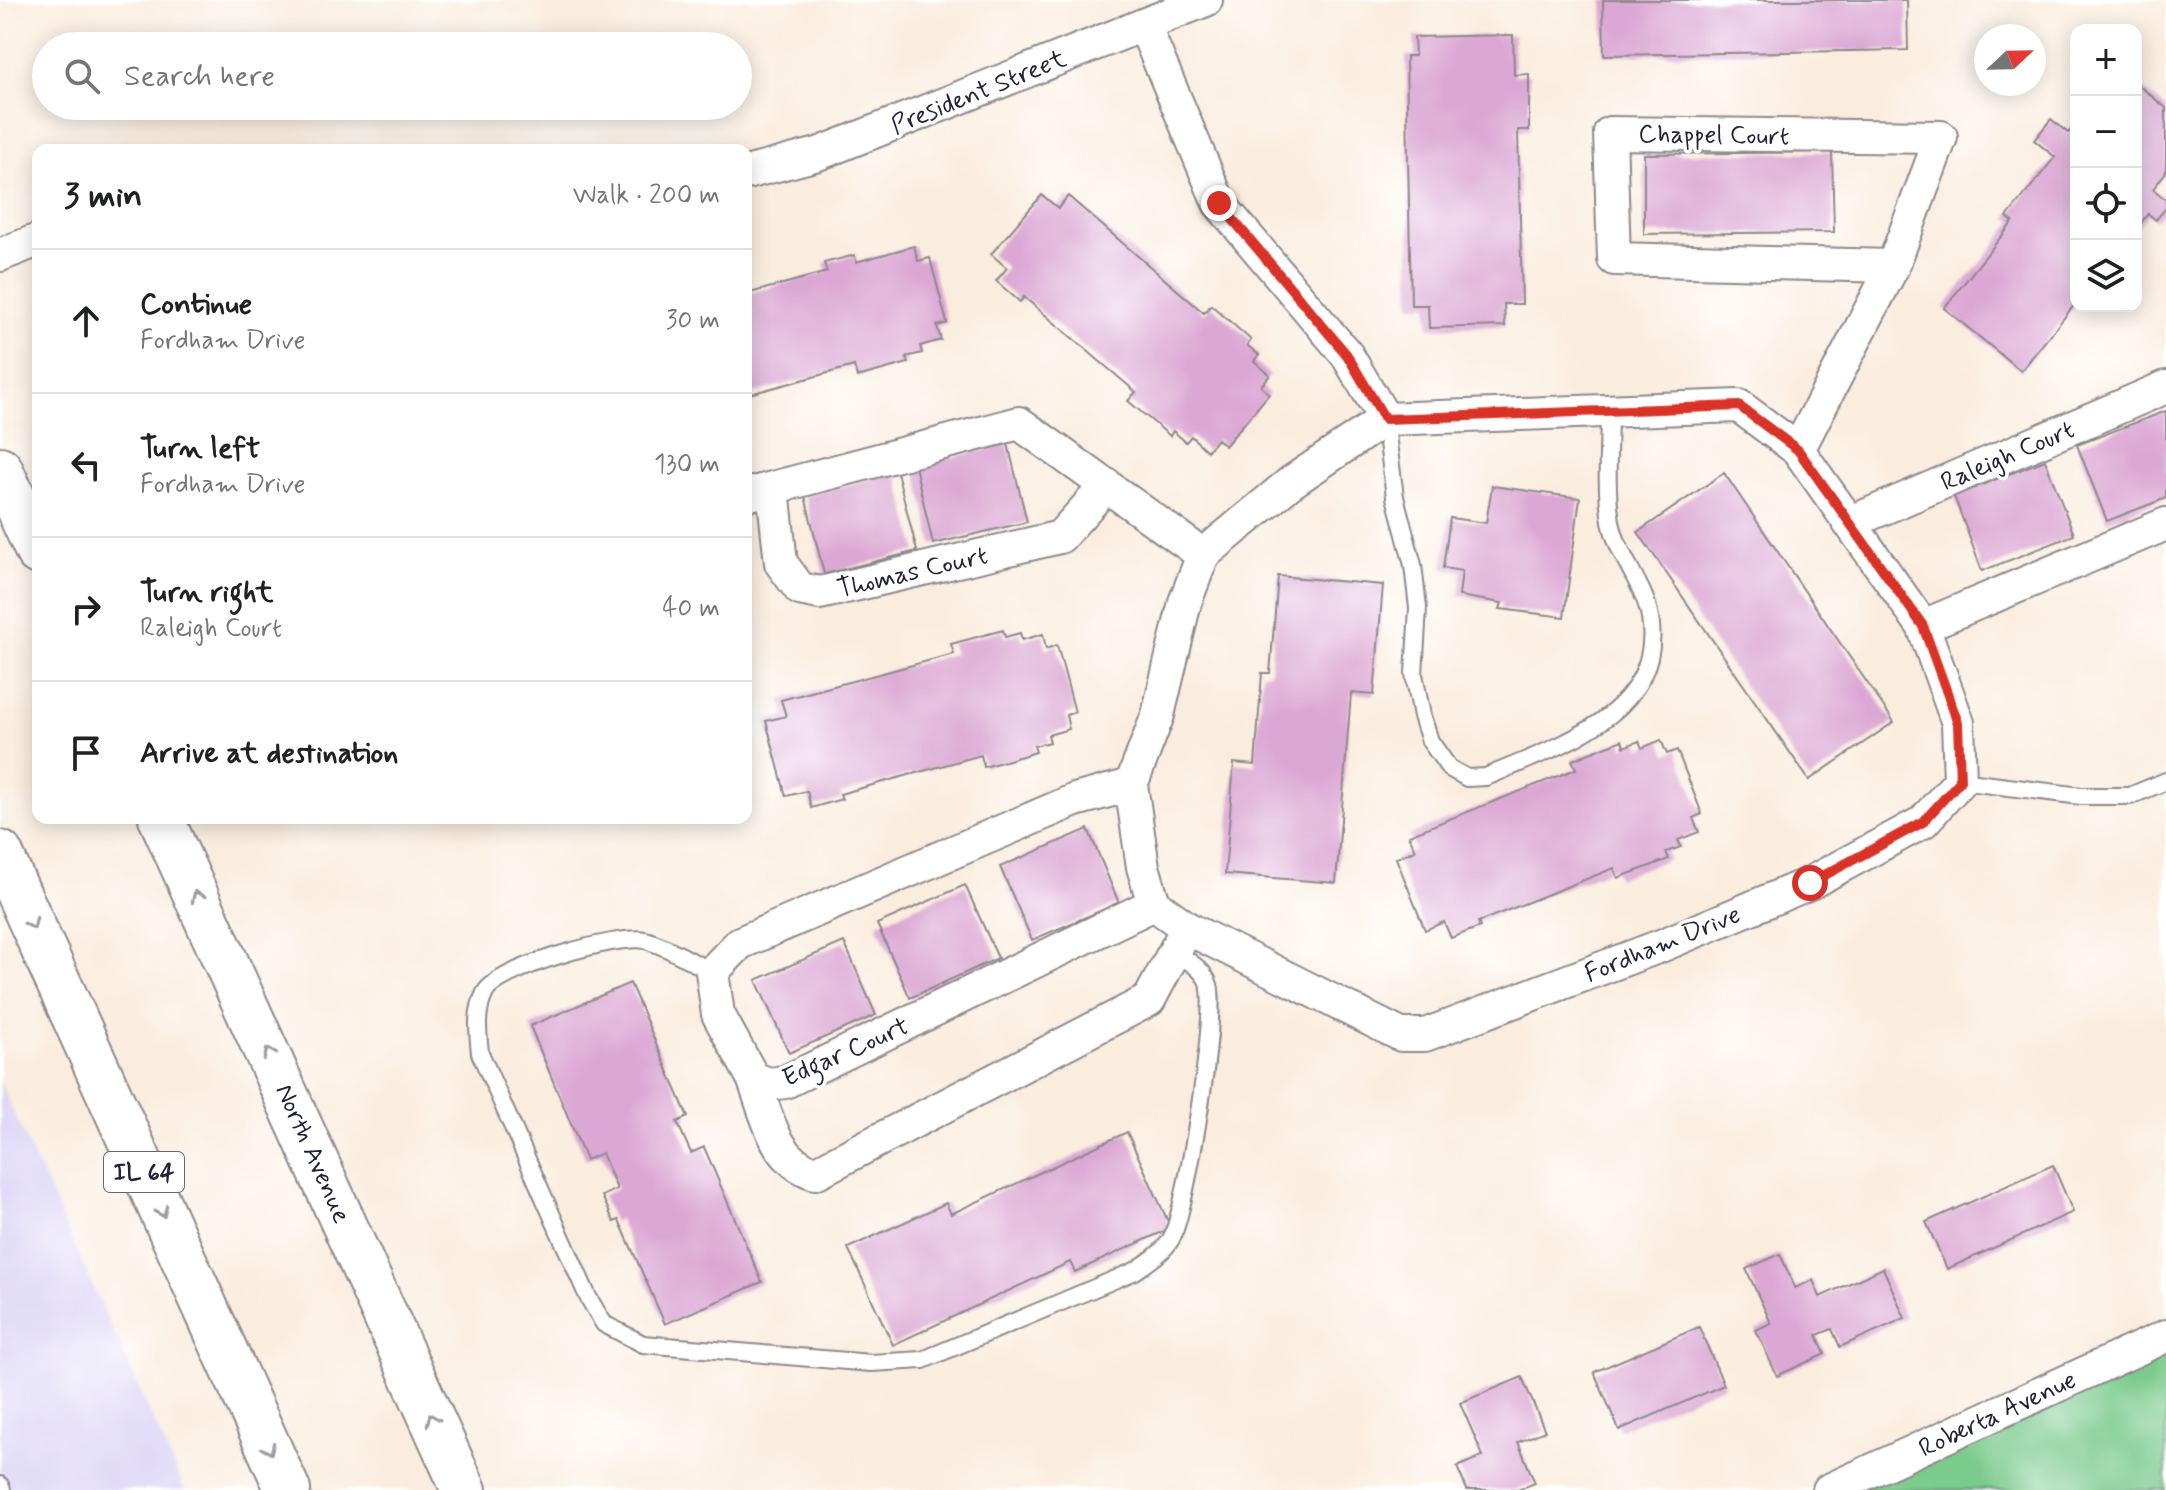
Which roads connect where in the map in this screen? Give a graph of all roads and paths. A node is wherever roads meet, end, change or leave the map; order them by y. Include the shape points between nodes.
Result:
1 (1206, 0) edge
2 (1144, 25) junction
3 (752, 171) edge
4 (32, 242) edge
5 (0, 255) edge
6 (1893, 266) junction
7 (2166, 387) edge
8 (1609, 411) junction
9 (1385, 419) junction
10 (1798, 450) junction
11 (0, 469) edge
12 (1107, 485) junction
13 (760, 492) edge
14 (1849, 523) junction
15 (2166, 524) edge
16 (32, 539) edge
17 (1203, 555) junction
18 (1923, 626) junction
19 (1960, 781) junction
20 (2166, 781) edge
21 (1131, 785) junction
22 (164, 824) edge
23 (4, 867) edge
24 (1154, 904) junction
25 (1181, 940) junction
26 (712, 972) junction
27 (753, 1078) junction
28 (2166, 1336) edge
29 (288, 1490) edge
30 (464, 1490) edge
31 (1829, 1490) edge

1 - 2 street, President Street
2 - 3 street, President Street via 818,154
2 - 9 street via 1219,203 1347,355
4 - 5 street
6 - 6 street, Chappel Court via 1941,137 1610,133 1614,259
6 - 10 street, Chappel Court
7 - 14 street, Raleigh Court
8 - 9 street
8 - 9 lane via 1611,522 1649,616 1646,673 1623,707 1591,729 1486,777 1467,778 1449,768 1430,741 1422,716 1414,674 1418,608 1413,565 1395,497
8 - 10 street via 1739,406
9 - 17 street via 1290,483
10 - 14 street
11 - 16 main road
12 - 13 street, Thomas Court via 1019,423
12 - 13 street, Thomas Court via 1060,537 820,593 800,589 781,563
12 - 17 street, Thomas Court
14 - 18 street
15 - 18 street
17 - 21 street via 1185,602 1158,715
18 - 19 street via 1958,723
19 - 20 lane via 2081,796 2130,796
19 - 25 street, Fordham Drive via 1923,822 1810,883 1425,1035 1401,1035
21 - 24 street
21 - 26 street via 1075,800 740,943
30 -> 22 main road, North Avenue
23 -> 29 main road, IL 64
24 - 25 street, Fordham Drive
24 - 27 street, Edgar Court via 785,1082
25 - 26 lane via 1209,985 1211,1019 1172,1238 1135,1271 923,1360 871,1363 643,1344 604,1324 588,1297 480,1053 477,1019 486,990 547,960 620,940 645,940
25 - 27 street via 1149,1000 815,1173 786,1158
26 - 27 street, Edgar Court via 718,1014
28 - 31 street, Roberta Avenue

